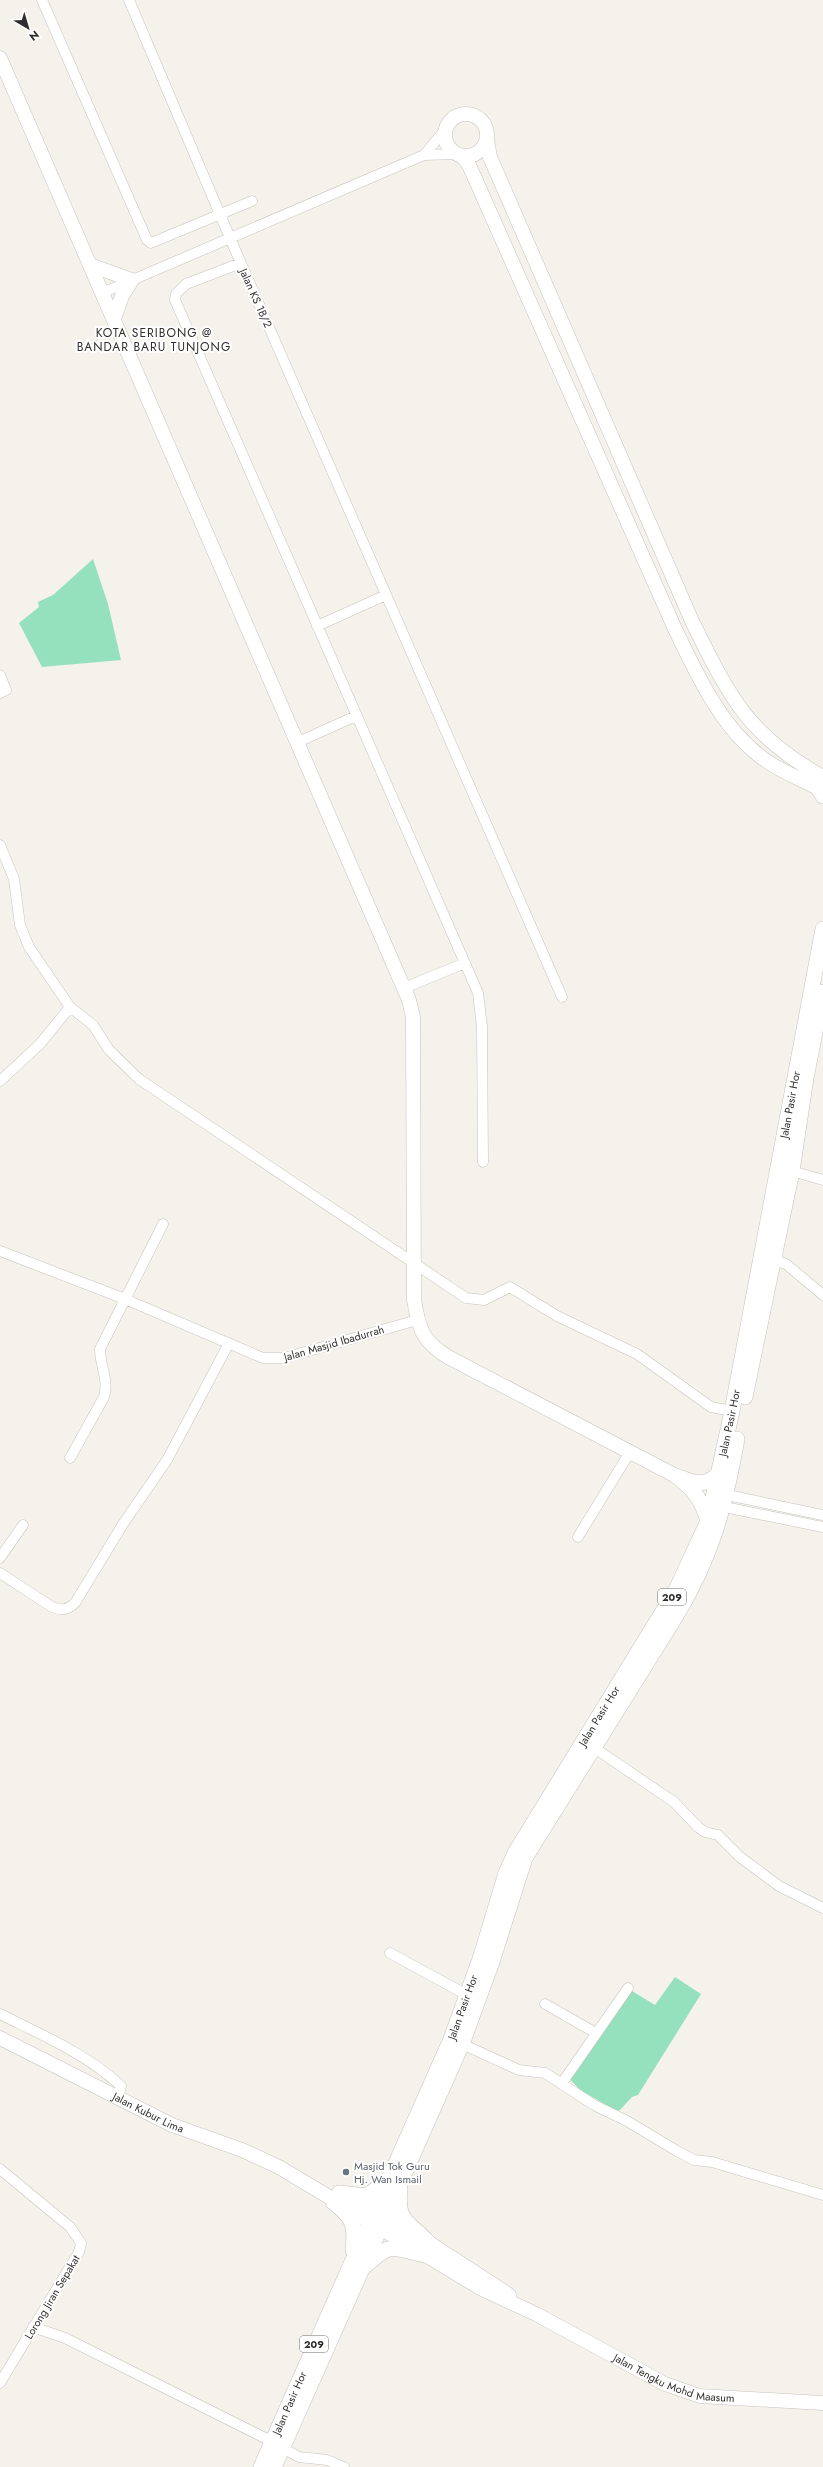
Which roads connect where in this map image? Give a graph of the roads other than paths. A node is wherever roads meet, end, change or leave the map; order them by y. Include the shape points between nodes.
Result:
1 (42, 0) edge
2 (129, 0) edge
3 (0, 58) edge
4 (446, 128) junction
5 (487, 140) junction
6 (424, 155) junction
7 (460, 155) junction
8 (252, 201) dead end
9 (220, 215) junction
10 (230, 238) junction
11 (241, 263) junction
12 (90, 265) junction
13 (132, 280) junction
14 (102, 293) junction
15 (114, 319) junction
16 (635, 492) junction
17 (618, 500) junction
18 (386, 595) junction
19 (317, 626) junction
20 (0, 675) edge
21 (0, 693) edge
22 (356, 716) junction
23 (298, 742) junction
24 (822, 788) edge
25 (0, 845) edge
26 (823, 929) edge
27 (465, 963) junction
28 (404, 988) junction
29 (823, 992) edge
30 (562, 997) dead end
31 (70, 1008) junction
32 (0, 1081) edge
33 (483, 1162) dead end
34 (792, 1171) junction
35 (823, 1180) edge
36 (163, 1224) dead end
37 (0, 1251) edge
38 (774, 1260) junction
39 (414, 1262) junction
40 (823, 1295) edge
41 (125, 1299) junction
42 (417, 1320) junction
43 (228, 1345) junction
44 (732, 1411) junction
45 (630, 1452) junction
46 (70, 1458) dead end
47 (720, 1472) junction
48 (676, 1476) junction
49 (726, 1501) junction
50 (823, 1515) edge
51 (708, 1520) junction
52 (23, 1526) dead end
53 (823, 1527) edge
54 (578, 1537) dead end
55 (0, 1558) edge
56 (0, 1573) edge
57 (594, 1746) junction
58 (823, 1908) edge
59 (390, 1953) dead end
60 (628, 1988) dead end
61 (467, 1995) junction
62 (545, 2004) dead end
63 (0, 2014) edge
64 (596, 2033) junction
65 (0, 2038) edge
66 (462, 2044) junction
67 (562, 2083) junction
68 (118, 2098) junction
69 (0, 2169) edge
70 (394, 2182) junction
71 (823, 2195) edge
72 (336, 2197) junction
73 (376, 2219) junction
74 (426, 2249) junction
75 (352, 2259) junction
76 (359, 2272) junction
77 (34, 2328) junction
78 (0, 2383) edge
79 (823, 2403) edge
80 (276, 2444) junction
81 (261, 2467) edge
82 (274, 2467) edge
83 (344, 2467) edge

1 - 9 street via 147,240 152,243
2 - 9 street, Jalan KS 1B/2
3 - 12 street
4 - 5 street via 457,115 470,113 482,120 488,133
4 - 6 street
4 - 7 street via 446,141 452,151
5 - 7 street via 485,146 475,154
5 - 16 street via 490,157
6 - 7 street
6 - 10 street
7 - 17 street via 469,165
8 - 9 street
9 - 10 street, Jalan KS 1B/2
10 - 11 street, Jalan KS 1B/2
10 - 13 street
11 - 18 street, Jalan KS 1B/2
11 - 19 street via 186,284 176,294 175,300
12 - 13 street
12 - 14 street
13 - 14 street
13 - 15 street via 122,296
14 - 15 street
15 - 23 street
16 - 17 street
16 - 24 street via 692,622 735,702 760,734
17 - 24 street via 695,671 719,711 746,745 762,758
18 - 19 street
18 - 30 street, Jalan KS 1B/2
19 - 22 street
20 - 21 street via 6,690
22 - 23 street
22 - 27 street
23 - 28 street
25 - 31 street via 14,879 23,934
26 - 44 main road, Jalan Pasir Hor / 209
27 - 28 street
27 - 33 street via 478,993 482,1027
28 - 39 street via 413,1017
29 - 34 main road, Jalan Pasir Hor / 209 via 806,1078
31 - 32 street via 40,1044
31 - 39 street via 94,1025 108,1050 139,1079 293,1184
34 - 35 street
34 - 38 main road, Jalan Pasir Hor / 209
36 - 41 street
37 - 41 street, Jalan Masjid Ibadurrah
38 - 40 street via 786,1264
38 - 49 main road, Jalan Pasir Hor / 209
39 - 42 street
39 - 44 street via 466,1298 484,1300 510,1287 557,1316 638,1354 711,1407
41 - 43 street, Jalan Masjid Ibadurrah
41 - 46 street via 100,1349 100,1361 107,1386 104,1396
42 - 43 street, Jalan Masjid Ibadurrah via 273,1360
42 - 45 street via 422,1333 437,1350
43 - 56 street via 167,1460 75,1603 61,1610 52,1607
44 - 47 main road, Jalan Pasir Hor / 209
45 - 48 street
45 - 54 street
47 - 48 main road via 712,1480 703,1483
47 - 51 main road, Jalan Pasir Hor / 209
48 - 51 main road via 696,1492
49 - 50 street
49 - 53 street
49 - 57 main road, Jalan Pasir Hor / 209 via 707,1557 688,1596
51 - 61 main road, Jalan Pasir Hor / 209 via 676,1590 515,1853 506,1873
52 - 55 street
57 - 58 street via 674,1802 698,1827 705,1832 718,1835 740,1857 779,1886
57 - 66 main road, Jalan Pasir Hor / 209 via 525,1858 492,1962
59 - 61 street
60 - 64 street
61 - 70 main road, Jalan Pasir Hor / 209
62 - 64 street
63 - 68 street via 104,2070 121,2086
64 - 67 street
65 - 68 street, Jalan Kubur Lima
66 - 67 street via 502,2064 519,2070 545,2073
66 - 70 main road, Jalan Pasir Hor / 209
67 - 71 street via 594,2105 694,2160 712,2162
68 - 72 street, Jalan Kubur Lima via 172,2125 242,2150
69 - 77 street, Lorong Jiran Sepakat via 70,2227 81,2243 79,2252
70 - 72 main road via 366,2196
70 - 73 main road, Jalan Pasir Hor / 209
70 - 74 main road via 401,2214
72 - 73 street, Jalan Kubur Lima
72 - 75 main road via 354,2226
73 - 74 street, Jalan Tengku Mohd Maasum
73 - 75 main road, Jalan Pasir Hor / 209
73 - 76 main road, Jalan Pasir Hor / 209
74 - 76 main road via 394,2246 379,2253
74 - 79 street, Jalan Tengku Mohd Maasum via 482,2289 536,2314 681,2391 720,2398
75 - 80 main road, Jalan Pasir Hor / 209
76 - 80 main road, Jalan Pasir Hor / 209
77 - 78 street, Lorong Jiran Sepakat
77 - 80 street via 66,2338
80 - 81 main road, Jalan Pasir Hor / 209
80 - 82 main road, Jalan Pasir Hor / 209
80 - 83 street via 300,2457 327,2460

